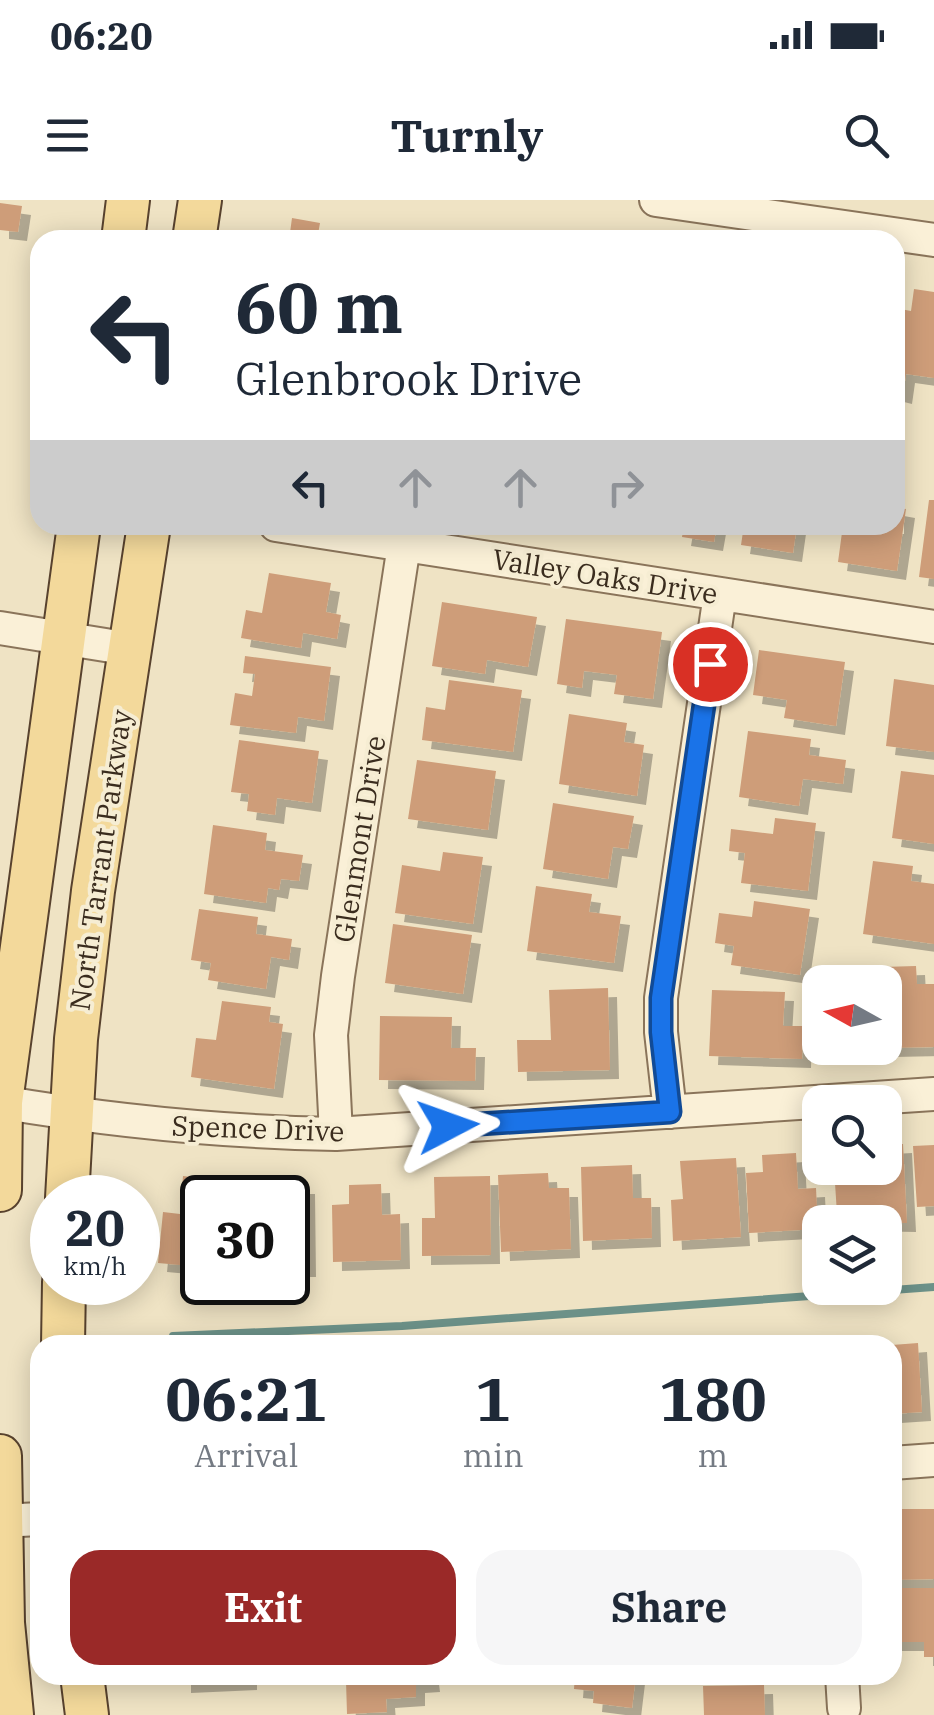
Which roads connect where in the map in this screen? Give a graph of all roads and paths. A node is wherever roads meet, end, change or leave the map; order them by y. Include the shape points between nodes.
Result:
1 (128, 200) edge
2 (200, 200) edge
3 (656, 200) edge
4 (124, 230) edge
5 (196, 230) edge
6 (864, 230) edge
7 (905, 236) edge
8 (934, 240) edge
9 (78, 535) edge
10 (147, 535) edge
11 (340, 535) edge
12 (404, 545) junction
13 (720, 594) junction
14 (934, 627) edge
15 (0, 628) edge
16 (62, 638) junction
17 (130, 649) junction
18 (934, 1094) edge
19 (1, 1102) edge
20 (670, 1112) junction
21 (71, 1115) junction
22 (336, 1134) junction
23 (68, 1175) edge
24 (0, 1190) edge
25 (64, 1305) edge
26 (63, 1335) edge
27 (0, 1456) edge
28 (934, 1460) edge
29 (902, 1462) edge
30 (30, 1520) edge
31 (1, 1521) edge
32 (83, 1685) edge
33 (843, 1685) edge
34 (844, 1708) dead end
35 (12, 1715) edge
36 (86, 1715) edge

1 - 4 main road
2 - 5 main road
3 - 6 street
7 - 8 street
9 - 16 main road
10 - 17 main road, North Tarrant Parkway
11 - 12 street, Valley Oaks Drive
12 - 13 street, Valley Oaks Drive
12 - 22 street, Glenmont Drive via 331,1035
13 - 14 street, Valley Oaks Drive
13 - 20 street via 661,998
15 - 16 street
16 - 17 street
16 - 19 main road
17 - 21 main road, North Tarrant Parkway via 93,891
18 - 20 street, Spence Drive
19 - 21 street, Spence Drive
19 - 24 main road
20 - 22 street, Spence Drive
21 - 22 street, Spence Drive
21 - 23 main road, North Tarrant Parkway
25 - 26 main road
27 - 31 main road
28 - 29 street
30 - 31 street
31 - 35 main road
32 - 36 main road
33 - 34 street

